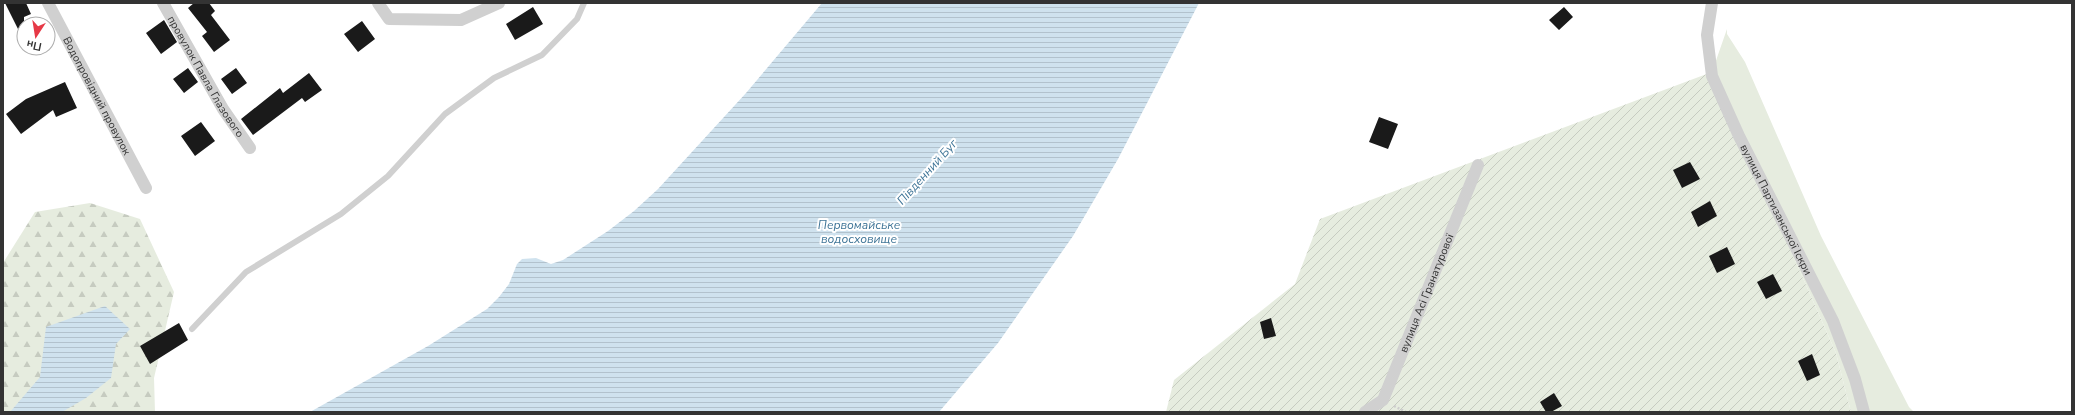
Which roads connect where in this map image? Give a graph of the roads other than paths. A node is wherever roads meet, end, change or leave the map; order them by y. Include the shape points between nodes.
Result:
1 (48, 3) edge
2 (163, 3) edge
3 (378, 3) edge
4 (499, 3) edge
5 (584, 3) edge
6 (1712, 3) edge
7 (250, 148) dead end
8 (1478, 165) dead end
9 (146, 188) dead end
10 (192, 329) dead end
11 (1365, 412) edge
12 (1864, 412) edge

1 - 9 street, Водопровідний провулок
2 - 7 street, провулок Павла Глазового via 223,109
3 - 4 street via 389,19 461,20
5 - 10 lane via 577,19 542,55 494,78 445,114 388,176 341,214 246,272
6 - 12 street, вулиця Партизанської Іскри via 1707,35 1712,76 1739,136 1833,321 1855,379
8 - 11 street, вулиця Асі Гранатурової via 1383,400

